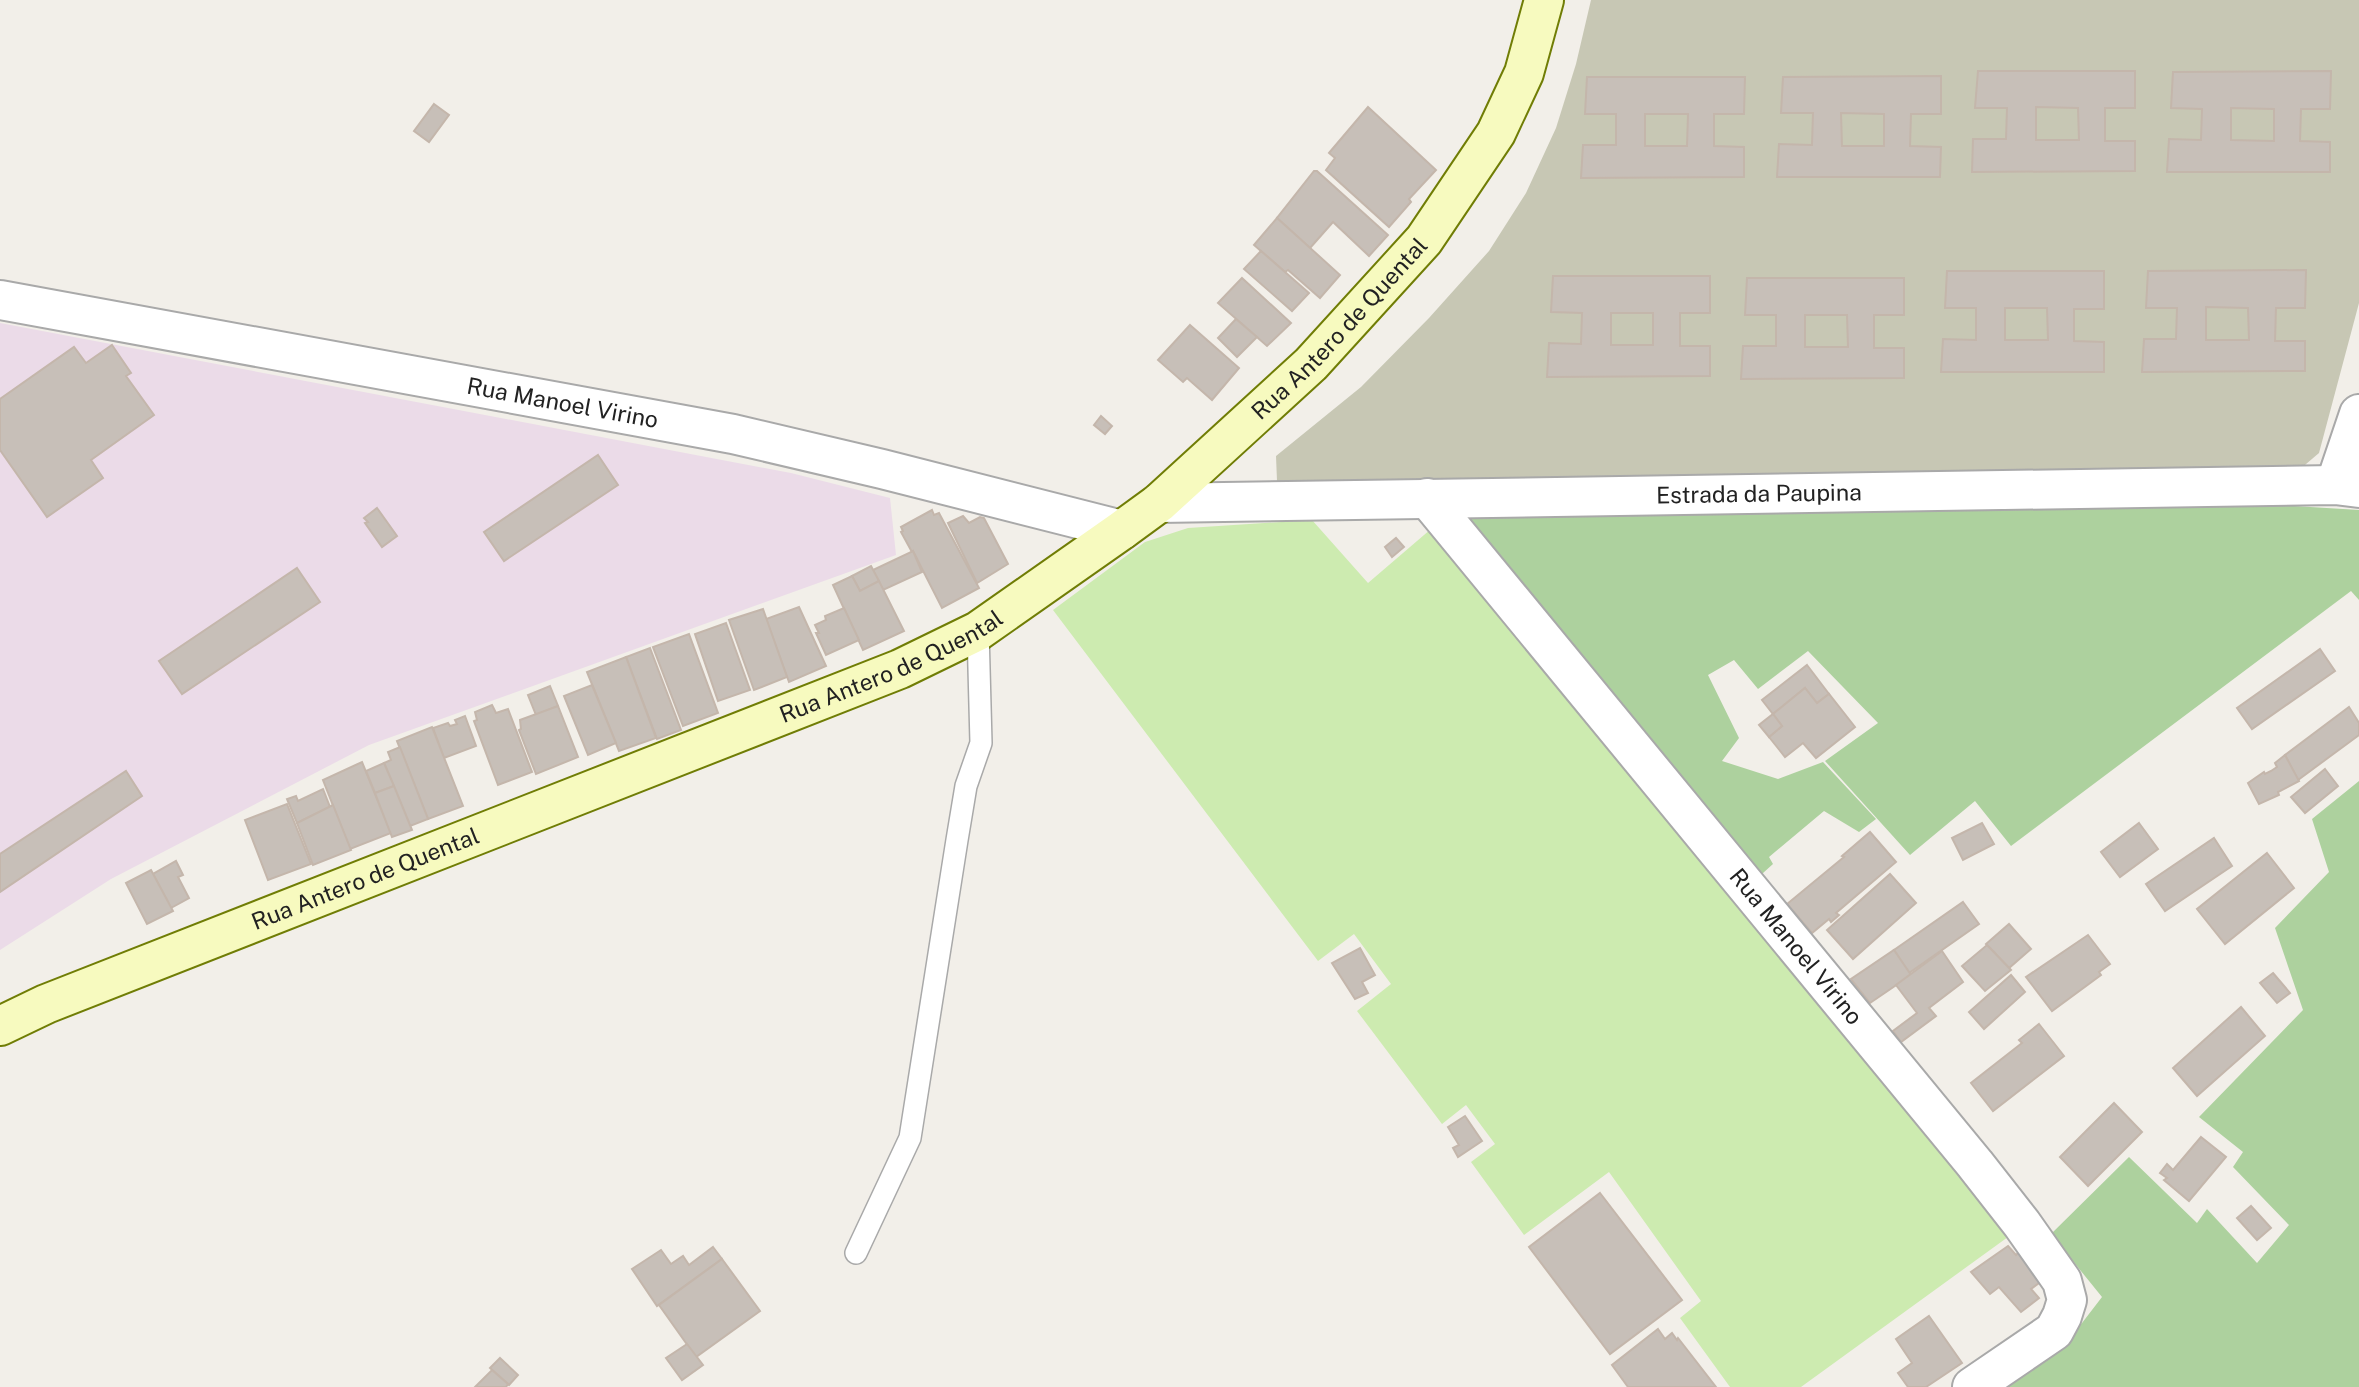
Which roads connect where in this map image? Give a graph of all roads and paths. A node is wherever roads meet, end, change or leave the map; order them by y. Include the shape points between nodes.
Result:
1 (1544, 0) edge
2 (0, 300) edge
3 (2359, 414) edge
4 (2347, 486) edge
5 (1427, 498) junction
6 (1158, 503) junction
7 (1122, 530) junction
8 (978, 631) junction
9 (0, 1026) edge
10 (856, 1253) dead end
11 (1972, 1387) edge

1 - 6 street, Rua Antero de Quental via 1524,73 1496,133 1424,240 1311,364
2 - 7 street, Rua Manoel Virino via 733,434
3 - 4 street
4 - 5 street, Estrada da Paupina
5 - 6 street, Estrada da Paupina
5 - 11 street, Rua Manoel Virino via 1975,1164 2062,1281 2067,1300 2054,1331
6 - 7 street, Rua Antero de Quental
7 - 8 street, Rua Antero de Quental
8 - 9 street, Rua Antero de Quental via 900,669
8 - 10 lane via 981,743 957,840 910,1138

